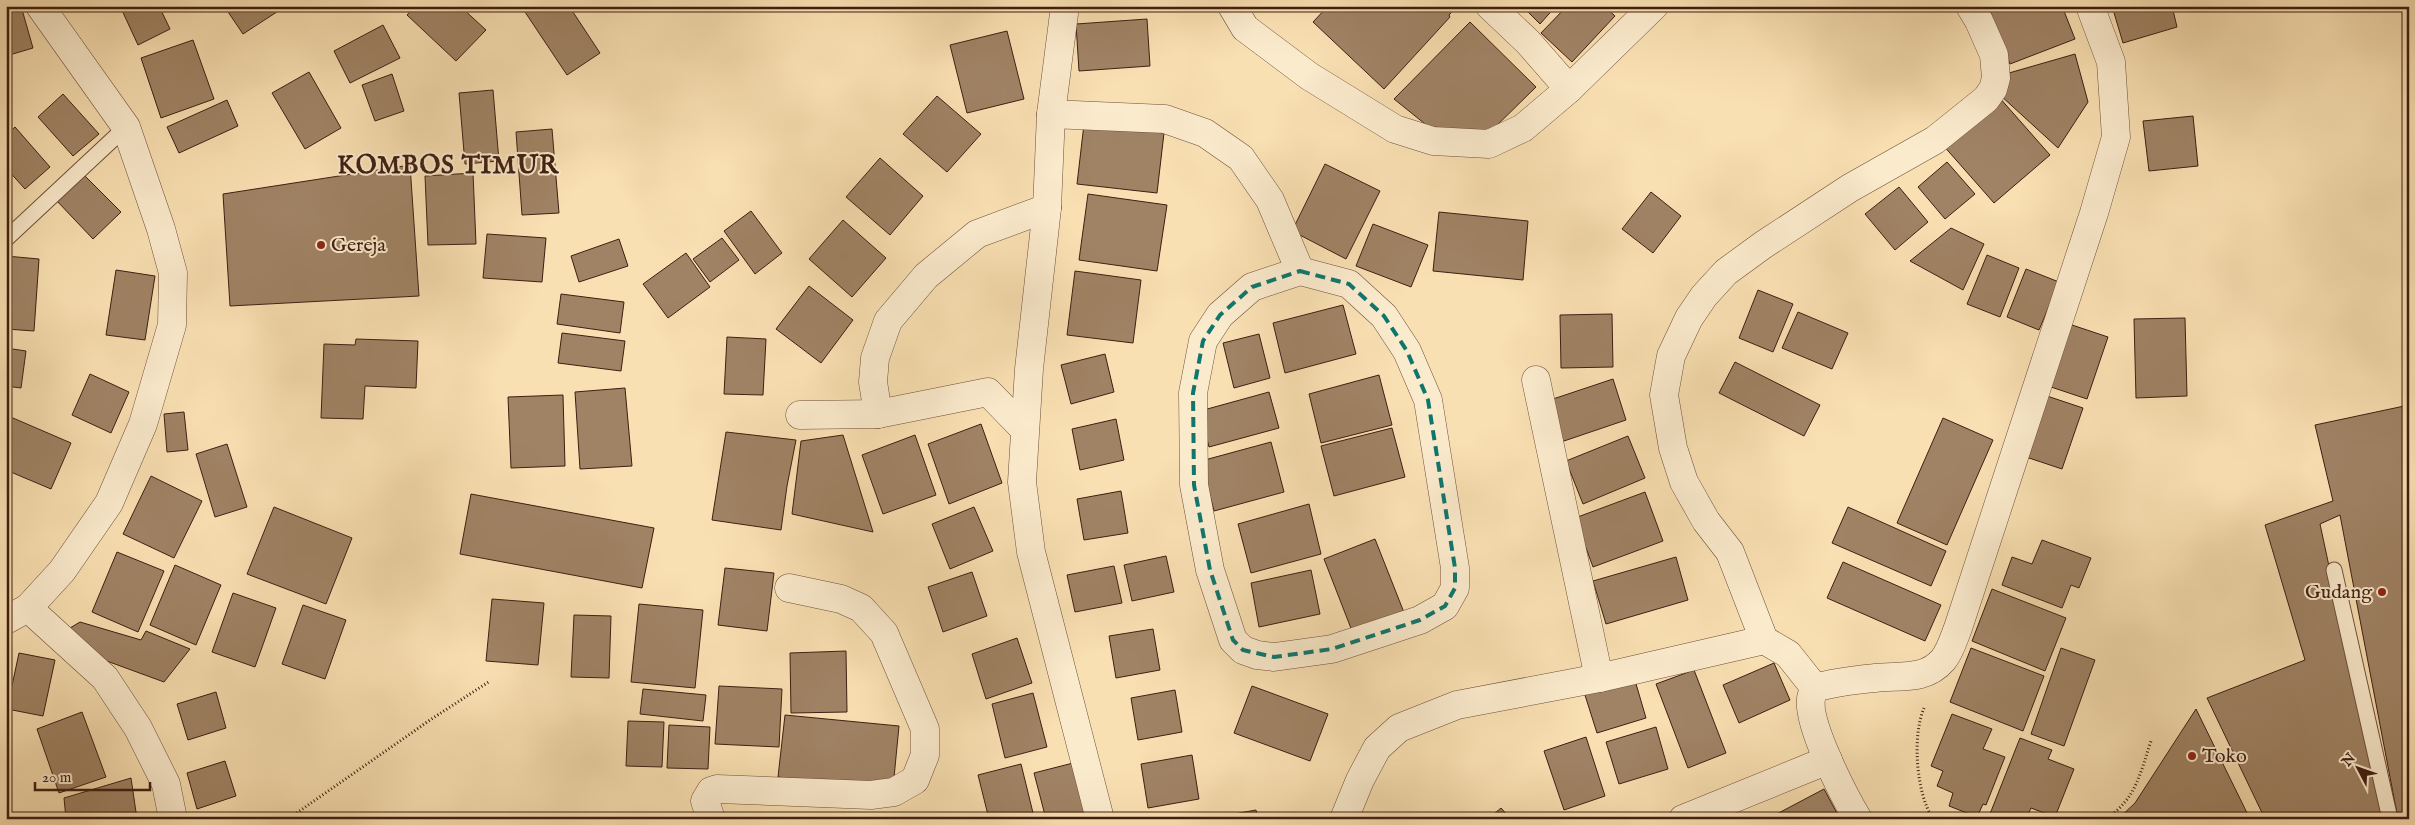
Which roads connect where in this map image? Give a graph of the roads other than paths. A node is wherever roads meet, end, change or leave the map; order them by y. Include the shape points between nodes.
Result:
1 (40, 6) edge
2 (1065, 6) edge
3 (1232, 6) edge
4 (1490, 6) edge
5 (1654, 6) edge
6 (1970, 6) edge
7 (2090, 6) edge
8 (1569, 89) junction
9 (1051, 114) junction
10 (126, 127) junction
11 (1047, 208) junction
12 (6, 239) edge
13 (1300, 271) junction
14 (1536, 380) dead end
15 (878, 414) junction
16 (800, 415) dead end
17 (1024, 429) junction
18 (2334, 570) dead end
19 (789, 588) dead end
20 (17, 614) edge
21 (1764, 640) junction
22 (1599, 678) junction
23 (1815, 688) junction
24 (1828, 760) junction
25 (173, 819) edge
26 (712, 819) edge
27 (1100, 819) edge
28 (1344, 819) edge
29 (1683, 819) edge
30 (1858, 819) edge
31 (2390, 819) edge

1 - 10 street
2 - 9 street
3 - 8 street via 1245,28 1308,76 1395,129 1433,141 1489,144 1523,128
4 - 8 street via 1528,42
5 - 8 street
6 - 21 street via 1994,55 1996,78 1986,99 1935,140 1850,188 1726,272 1689,318 1670,356 1664,395 1673,448 1684,482 1706,521 1730,552
7 - 23 street via 2112,62 2116,137 1958,628 1944,659 1930,671 1918,675 1832,682
9 - 11 street
9 - 13 street via 1165,119 1205,133 1241,158 1270,200
10 - 12 lane
10 - 20 street via 173,273 172,326 143,424 109,504 62,571
11 - 15 street via 977,234 926,276 888,321 875,358 873,382
11 - 17 street
13 - 13 street via 1349,284 1384,316 1407,351 1428,400 1455,568 1455,588 1445,606 1420,620 1332,649 1274,657 1243,650 1233,640 1210,570 1194,485 1193,393 1203,341 1220,315 1252,287
14 - 22 street
15 - 16 street
15 - 17 street via 988,392
17 - 27 street via 1022,482 1031,552
18 - 31 lane
19 - 26 street via 841,599 861,608 884,633 925,729 924,755 915,780 894,792 871,795 717,789 711,791 705,801
20 - 25 street via 105,678 138,728 166,784
21 - 22 street
21 - 23 street via 1788,654
22 - 28 street via 1457,705 1399,728 1377,748
23 - 24 street via 1811,699 1812,713
24 - 29 street
24 - 30 street

